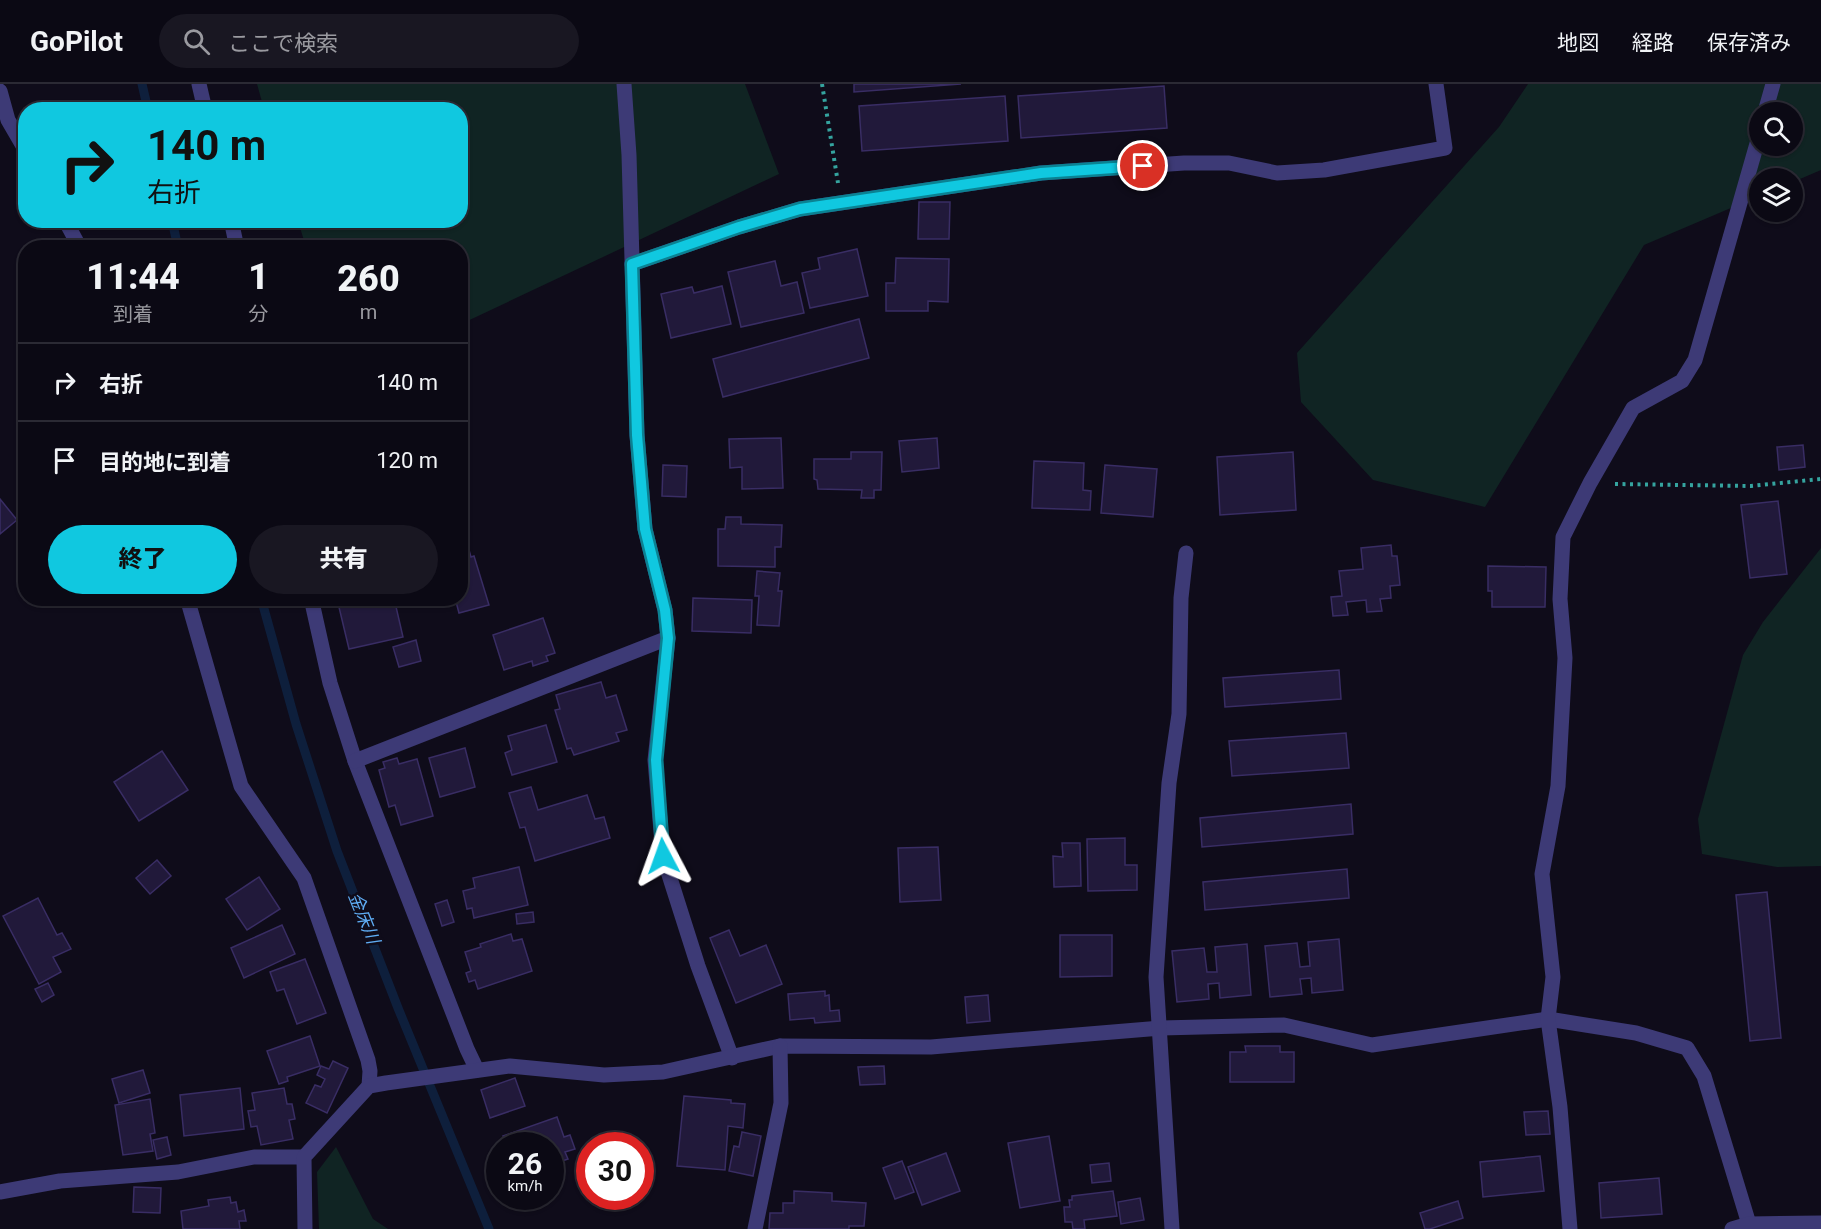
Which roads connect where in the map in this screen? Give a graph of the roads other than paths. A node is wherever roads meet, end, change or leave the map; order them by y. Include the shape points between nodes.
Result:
1 (199, 84) edge
2 (624, 84) edge
3 (1436, 84) edge
4 (1773, 84) edge
5 (0, 91) edge
6 (203, 102) edge
7 (1768, 102) edge
8 (18, 137) edge
9 (1753, 156) edge
10 (632, 264) junction
11 (1186, 553) dead end
12 (189, 606) edge
13 (313, 606) edge
14 (668, 638) junction
15 (355, 760) junction
16 (1548, 1019) junction
17 (1161, 1028) junction
18 (780, 1046) junction
19 (732, 1058) junction
20 (477, 1070) junction
21 (369, 1086) junction
22 (304, 1157) junction
23 (0, 1192) edge
24 (1821, 1223) edge
25 (1749, 1224) junction
26 (305, 1229) edge
27 (755, 1229) edge
28 (1172, 1229) edge
29 (1570, 1229) edge
30 (1732, 1229) edge

1 - 6 street
2 - 10 street
3 - 10 street via 1445,148 1324,170 1277,173 1229,163 1041,173 789,212
4 - 7 street
5 - 8 street via 8,120
9 - 16 street via 1695,360 1682,381 1633,408 1563,537 1560,599 1565,658 1558,786 1542,874 1553,977
10 - 14 street via 637,435 645,529
11 - 17 street via 1181,598 1179,714 1169,783 1156,977
12 - 21 street via 241,786 304,878 368,1060
13 - 15 street via 330,683
14 - 15 street
14 - 19 street via 656,760 663,856
15 - 20 street
16 - 17 street via 1372,1045 1284,1025
16 - 25 street via 1636,1034 1687,1048 1704,1076
16 - 29 street
17 - 18 street via 931,1047
17 - 28 street
18 - 19 street
18 - 27 street via 782,1103
19 - 20 street via 663,1072 604,1075 510,1066
20 - 21 street
21 - 22 street
22 - 23 street via 254,1157 178,1172 60,1181
22 - 26 street
24 - 25 street
25 - 30 street

